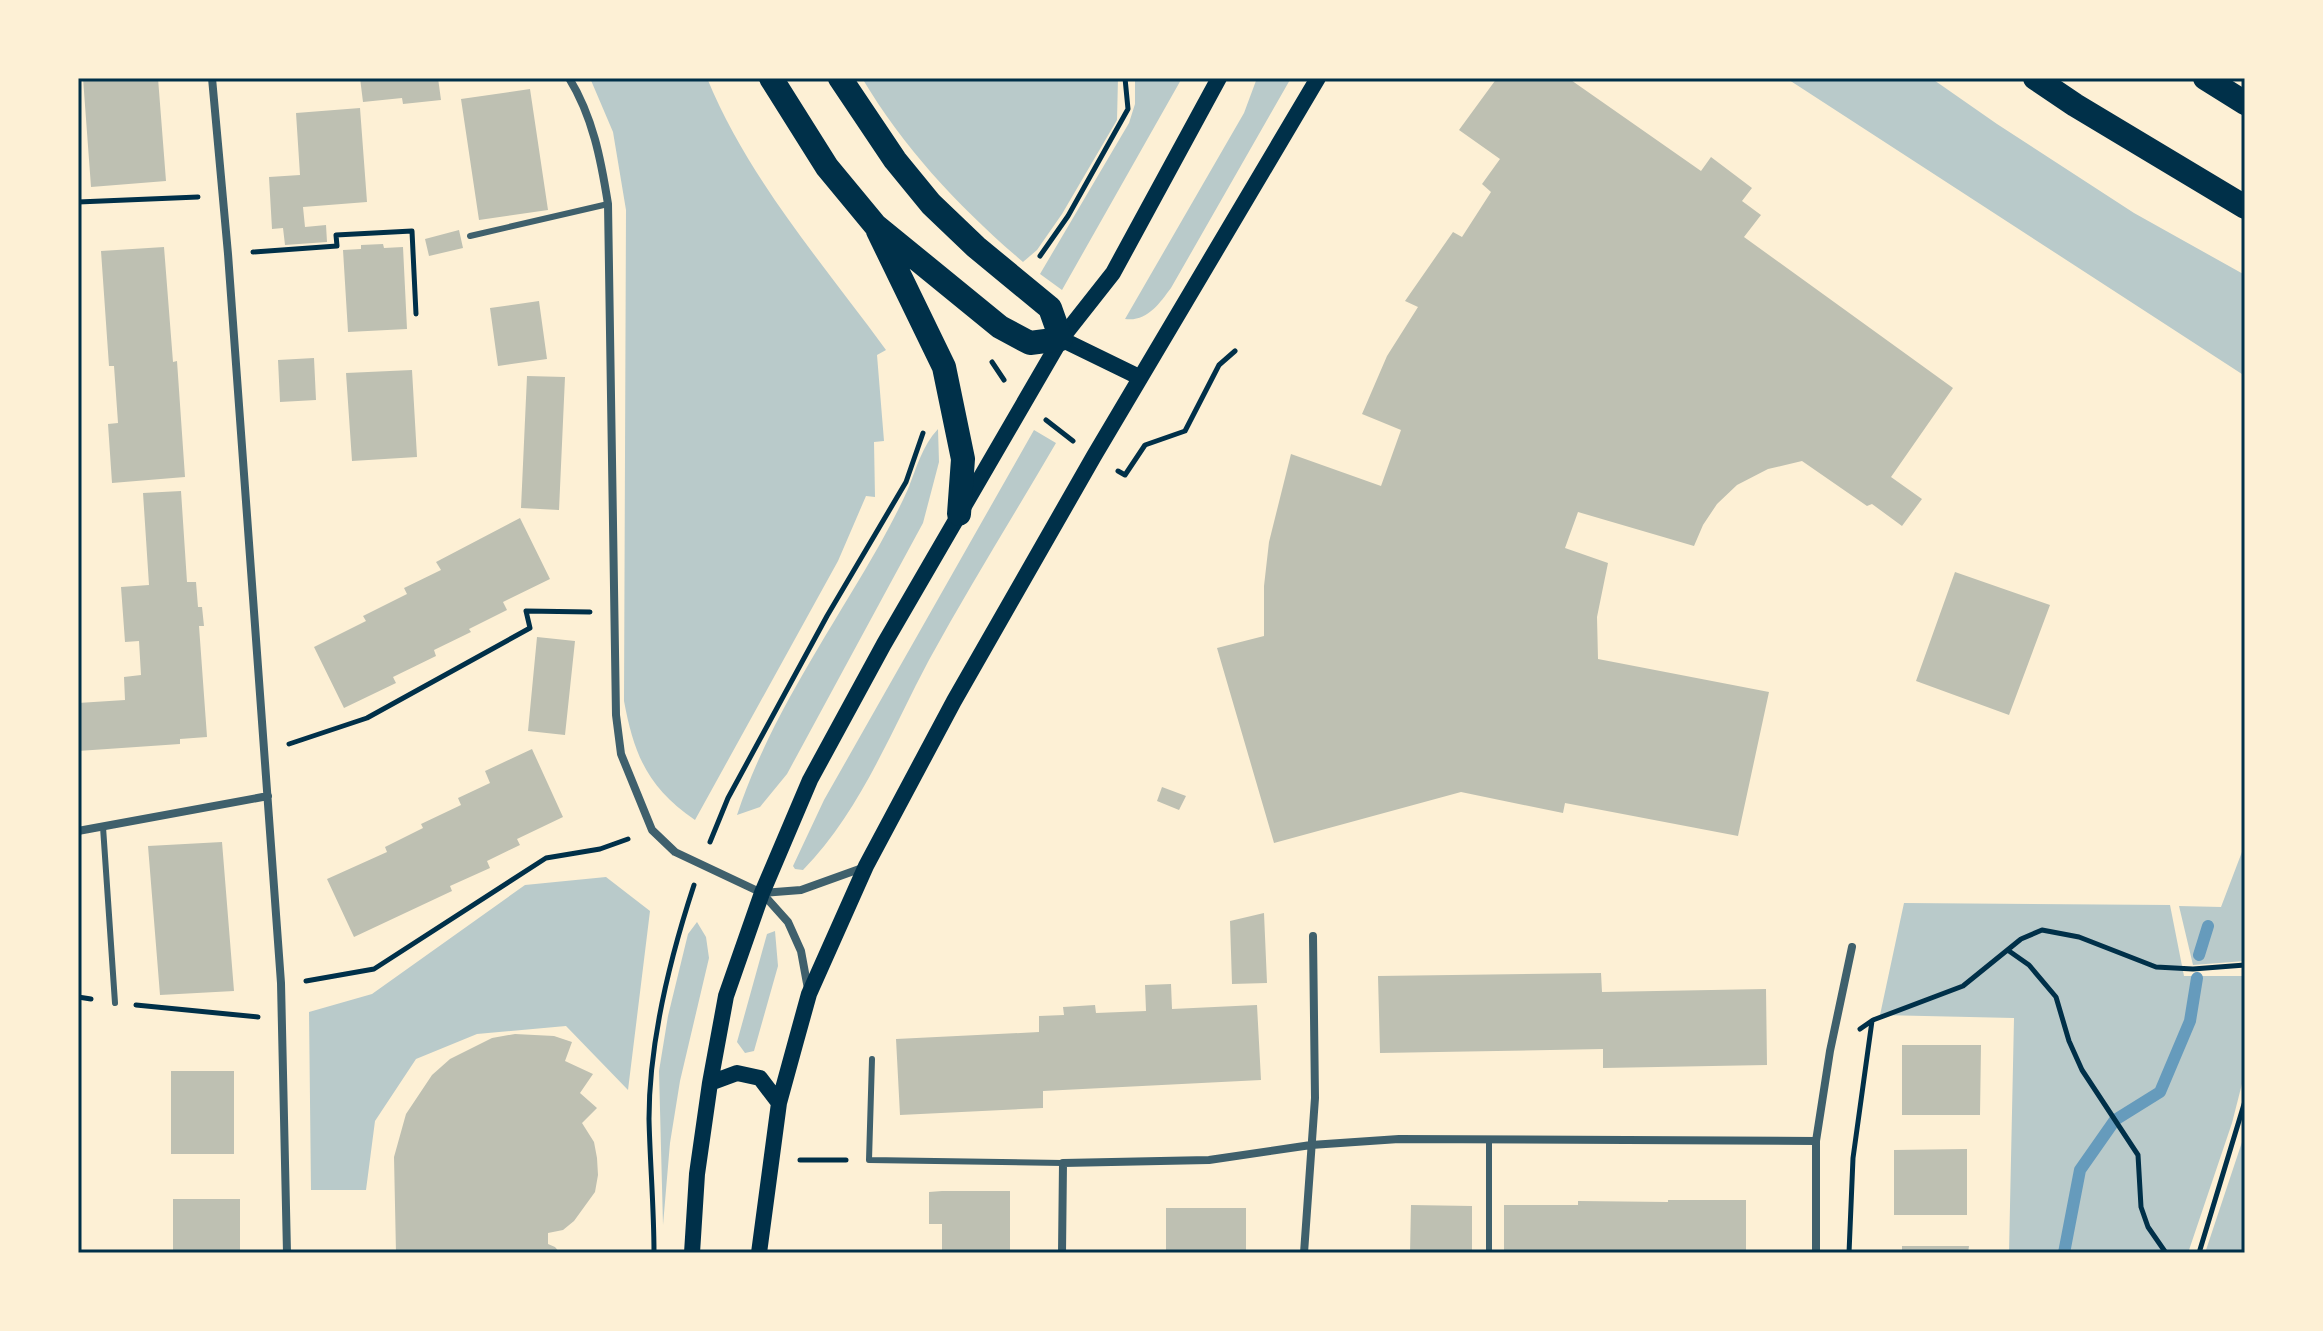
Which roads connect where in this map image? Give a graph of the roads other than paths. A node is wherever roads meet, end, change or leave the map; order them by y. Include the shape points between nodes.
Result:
1 (212, 78) edge
2 (569, 78) edge
3 (771, 78) edge
4 (840, 78) edge
5 (1219, 78) edge
6 (1318, 78) edge
7 (2035, 78) edge
8 (2205, 78) edge
9 (2245, 103) edge
10 (608, 204) junction
11 (2245, 207) edge
12 (875, 225) junction
13 (470, 236) dead end
14 (1061, 339) junction
15 (1139, 377) junction
16 (959, 514) junction
17 (268, 796) junction
18 (103, 827) junction
19 (78, 831) edge
20 (866, 866) junction
21 (762, 893) junction
22 (1313, 936) dead end
23 (1852, 947) dead end
24 (809, 994) junction
25 (115, 1003) road end
26 (872, 1059) dead end
27 (710, 1083) junction
28 (779, 1103) junction
29 (1489, 1140) junction
30 (1816, 1141) junction
31 (1311, 1145) junction
32 (1063, 1163) junction
33 (287, 1253) edge
34 (692, 1253) edge
35 (759, 1253) edge
36 (1062, 1253) edge
37 (1304, 1253) edge
38 (1489, 1253) edge
39 (1816, 1253) edge

1 - 17 street
2 - 10 street via 600,151
3 - 12 highway via 827,167
4 - 14 highway via 931,204 1050,308
5 - 14 main road via 1113,273
6 - 15 main road
7 - 11 highway
8 - 9 highway
10 - 13 lane
10 - 21 street via 621,754 652,830 675,852
12 - 14 highway via 1000,327 1030,343
12 - 16 highway via 952,394 963,459
14 - 15 main road
14 - 16 main road
15 - 20 main road
16 - 21 main road via 810,780
17 - 18 street
17 - 33 street via 282,1019
18 - 19 street
18 - 25 lane
20 - 21 street via 801,890
20 - 24 main road
21 - 24 street via 788,922 801,951
21 - 27 main road via 726,996
22 - 31 street
23 - 30 street
24 - 28 main road
26 - 32 lane via 869,1160
27 - 28 main road via 737,1073 760,1078
27 - 34 main road
28 - 35 main road
29 - 30 street
29 - 31 street
29 - 38 lane
30 - 39 street
31 - 32 street via 1209,1160
31 - 37 street
32 - 36 street

